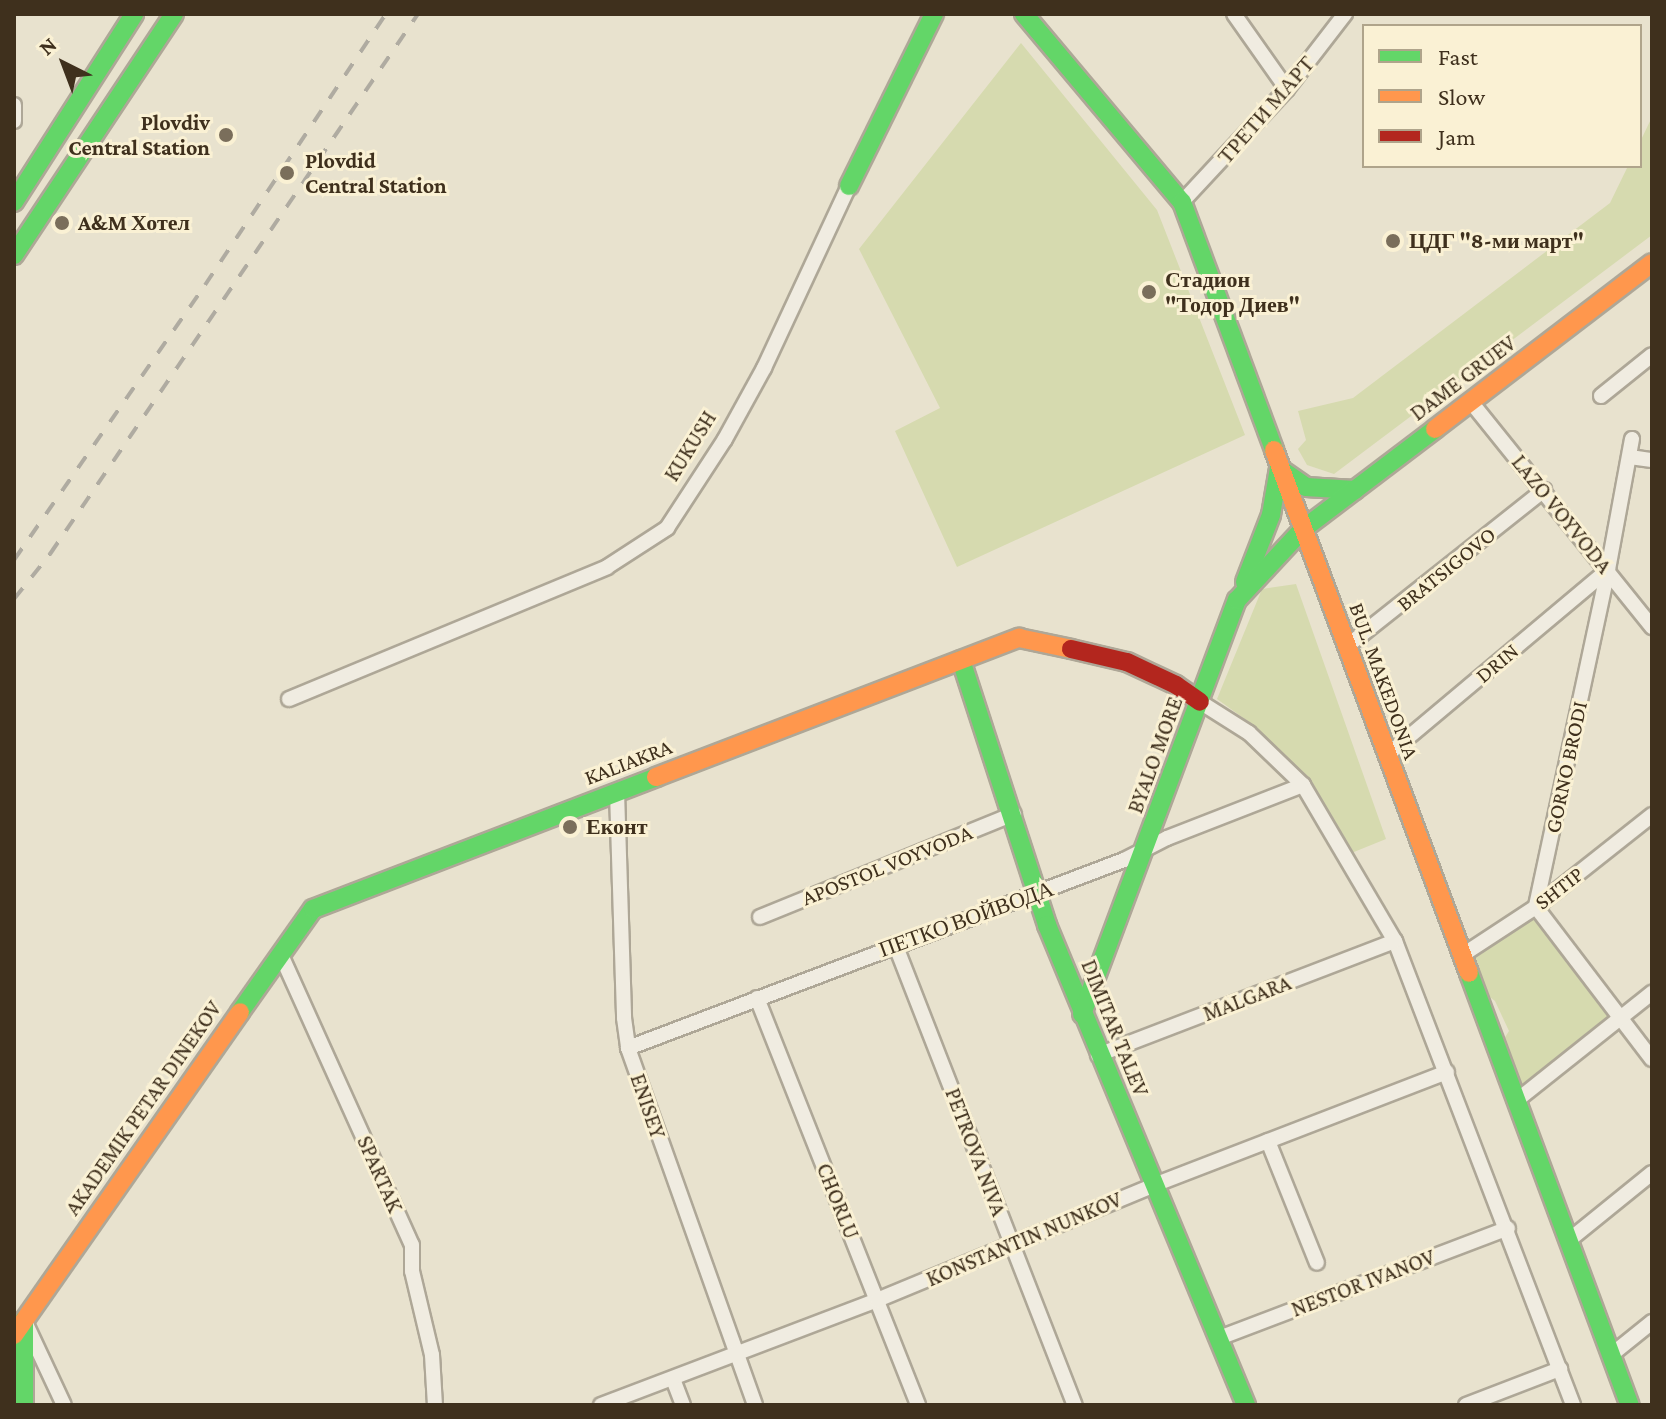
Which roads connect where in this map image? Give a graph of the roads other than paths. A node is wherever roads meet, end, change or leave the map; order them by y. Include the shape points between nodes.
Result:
1 (134, 14) edge
2 (174, 14) edge
3 (934, 14) edge
4 (1024, 14) edge
5 (1234, 14) edge
6 (1345, 14) edge
7 (1287, 89) junction
8 (849, 186) joint
9 (14, 202) edge
10 (1182, 202) junction
11 (14, 255) edge
12 (1652, 263) edge
13 (1652, 355) edge
14 (1601, 396) dead end
15 (1471, 402) junction
16 (1632, 439) dead end
17 (1630, 457) junction
18 (1652, 460) edge
19 (1279, 468) junction
20 (1355, 490) junction
21 (1544, 490) junction
22 (1302, 530) junction
23 (1608, 570) junction
24 (1237, 600) junction
25 (1652, 627) edge
26 (1346, 647) junction
27 (961, 660) junction
28 (289, 699) dead end
29 (1200, 702) junction
30 (1386, 756) junction
31 (1303, 785) junction
32 (617, 792) junction
33 (1014, 814) junction
34 (1652, 815) edge
35 (1145, 852) junction
36 (1036, 894) junction
37 (1536, 907) junction
38 (313, 909) joint
39 (760, 917) dead end
40 (1395, 941) junction
41 (895, 944) junction
42 (281, 955) junction
43 (1461, 956) junction
44 (1652, 993) edge
45 (757, 998) junction
46 (1082, 1014) junction
47 (1619, 1019) junction
48 (628, 1048) junction
49 (1098, 1055) junction
50 (1652, 1059) edge
51 (1447, 1072) junction
52 (1516, 1101) junction
53 (1268, 1141) junction
54 (1652, 1173) edge
55 (1154, 1185) junction
56 (1508, 1228) junction
57 (1568, 1241) junction
58 (1010, 1245) junction
59 (1317, 1263) dead end
60 (877, 1300) junction
61 (1652, 1322) edge
62 (19, 1327) edge
63 (1219, 1338) junction
64 (737, 1355) junction
65 (1611, 1355) junction
66 (1560, 1369) junction
67 (673, 1379) junction
68 (24, 1405) edge
69 (64, 1405) edge
70 (435, 1405) edge
71 (601, 1405) edge
72 (683, 1405) edge
73 (755, 1405) edge
74 (918, 1405) edge
75 (1075, 1405) edge
76 (1246, 1405) edge
77 (1466, 1405) edge
78 (1573, 1405) edge
79 (1630, 1405) edge

1 - 9 street
2 - 11 street
3 - 8 street, KUKUSH
4 - 10 street, BUL. MAKEDONIA
5 - 7 street
6 - 7 street, ТРЕТИ МАРТ
7 - 10 street, ТРЕТИ МАРТ
8 - 28 street, KUKUSH via 764,368 667,528 607,567
10 - 19 street, BUL. MAKEDONIA
12 - 15 street, DAME GRUEV
13 - 14 street
15 - 20 street, DAME GRUEV
15 - 21 street, LAZO VOYVODA
16 - 17 street, GORNO BRODI
17 - 18 street
17 - 23 street, GORNO BRODI
19 - 20 street via 1306,487
19 - 22 street, BUL. MAKEDONIA
19 - 24 street via 1264,537
20 - 22 street, DAME GRUEV
21 - 23 street, LAZO VOYVODA
21 - 26 street, BRATSIGOVO
22 - 24 street, BYALO MORE
22 - 26 street, BUL. MAKEDONIA
23 - 25 street, LAZO VOYVODA
23 - 30 street, DRIN
23 - 37 street, GORNO BRODI
24 - 29 street, BYALO MORE
26 - 30 street, BUL. MAKEDONIA
27 - 29 street, KALIAKRA via 1019,638 1127,662
27 - 32 street, KALIAKRA
27 - 33 street, DIMITAR TALEV
29 - 31 street via 1249,733
29 - 35 street, BYALO MORE
30 - 43 street, BUL. MAKEDONIA
31 - 35 street, ПЕТКО ВОЙВОДА via 1167,838
31 - 40 street
32 - 38 street, KALIAKRA
32 - 48 street, ENISEY
33 - 36 street, DIMITAR TALEV
33 - 39 street, APOSTOL VOYVODA
34 - 37 street, SHTIP
35 - 36 street, ПЕТКО ВОЙВОДА
35 - 46 street, BYALO MORE
36 - 41 street, ПЕТКО ВОЙВОДА
36 - 46 street, DIMITAR TALEV
37 - 43 street, SHTIP
37 - 47 street
38 - 42 street, AKADEMIK PETAR DINEKOV
40 - 49 street, MALGARA
40 - 51 street
41 - 45 street, ПЕТКО ВОЙВОДА
41 - 58 street, PETROVA NIVA
42 - 62 street, AKADEMIK PETAR DINEKOV
42 - 70 street, SPARTAK via 412,1245 412,1271 432,1355
43 - 52 street, BUL. MAKEDONIA
44 - 47 street
45 - 48 street, ПЕТКО ВОЙВОДА
45 - 60 street, CHORLU
46 - 49 street, DIMITAR TALEV
47 - 50 street
47 - 52 street
48 - 64 street, ENISEY
49 - 55 street, DIMITAR TALEV
51 - 53 street, KONSTANTIN NUNKOV
51 - 56 street
52 - 57 street, BUL. MAKEDONIA
53 - 55 street, KONSTANTIN NUNKOV
53 - 59 street
54 - 57 street
55 - 58 street, KONSTANTIN NUNKOV
55 - 63 street, DIMITAR TALEV
56 - 63 street, NESTOR IVANOV
56 - 66 street
57 - 65 street, BUL. MAKEDONIA
58 - 60 street, KONSTANTIN NUNKOV
58 - 75 street, PETROVA NIVA
60 - 64 street, KONSTANTIN NUNKOV
60 - 74 street, CHORLU
61 - 65 street
62 - 68 street
62 - 69 street
63 - 76 street, DIMITAR TALEV
64 - 67 street, KONSTANTIN NUNKOV
64 - 73 street, ENISEY
65 - 79 street, BUL. MAKEDONIA
66 - 77 street
66 - 78 street
67 - 71 street, KONSTANTIN NUNKOV
67 - 72 street

